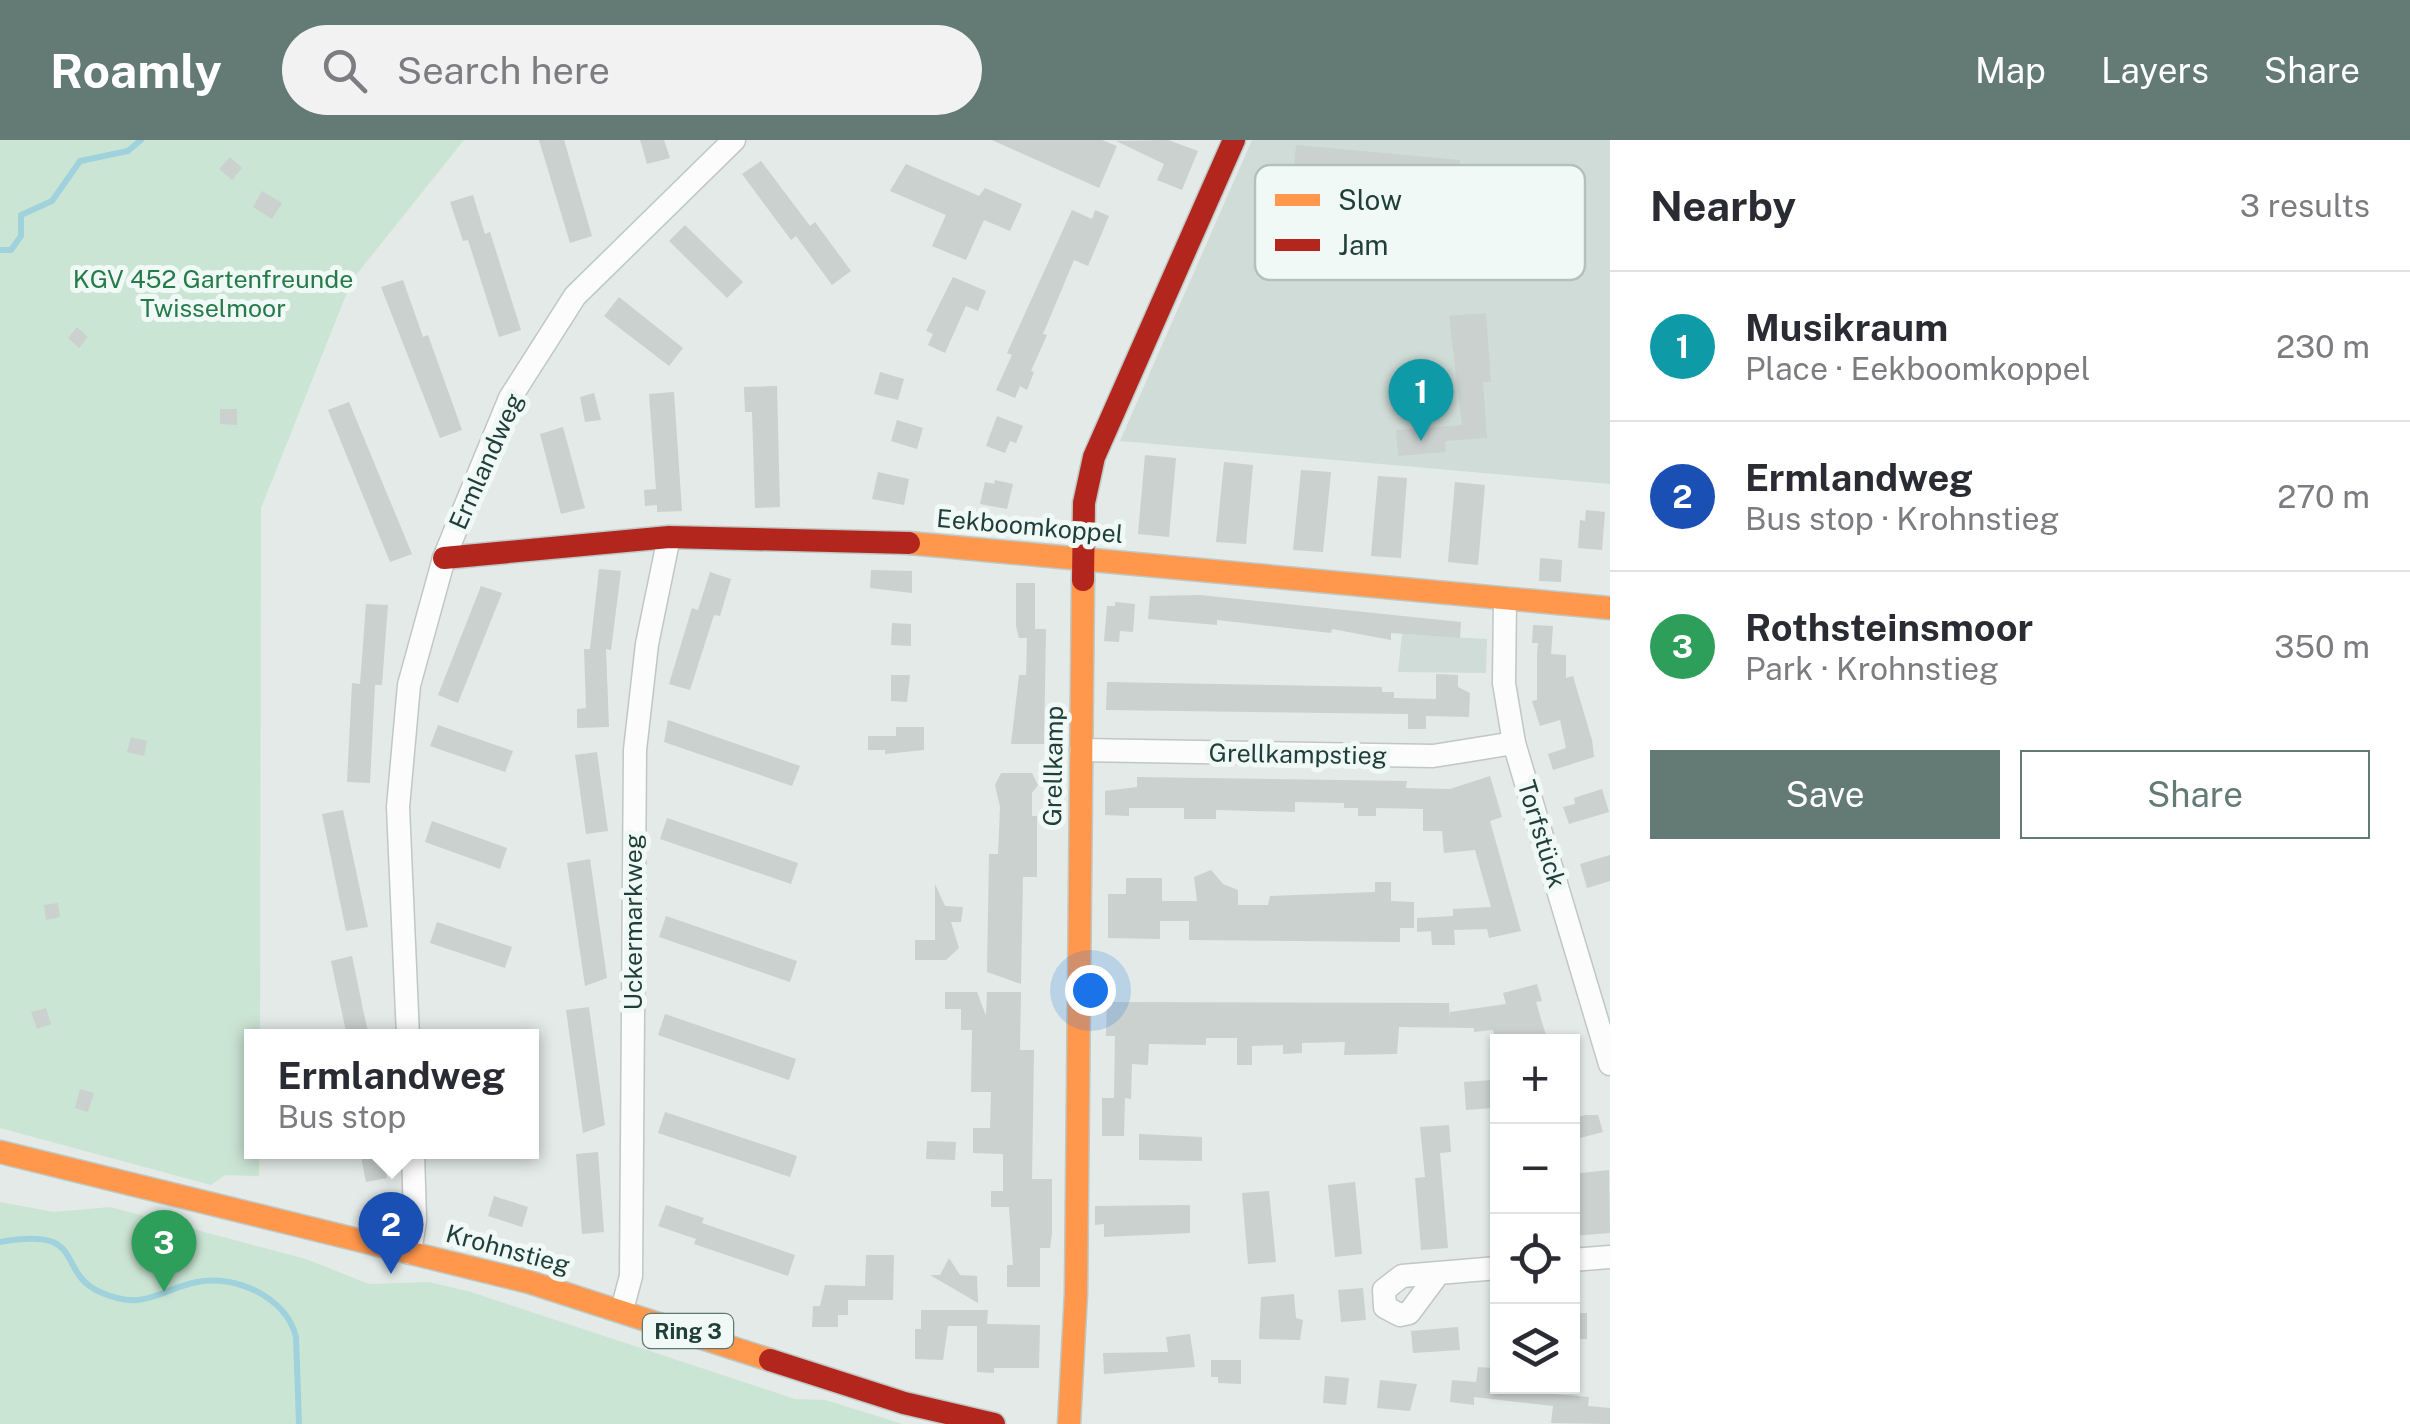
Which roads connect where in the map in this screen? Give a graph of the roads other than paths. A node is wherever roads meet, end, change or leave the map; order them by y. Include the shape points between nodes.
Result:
1 (734, 140) edge
2 (1234, 140) edge
3 (669, 537) junction
4 (444, 558) junction
5 (1080, 558) junction
6 (1505, 599) junction
7 (1610, 608) edge
8 (1514, 743) junction
9 (1082, 750) junction
10 (408, 1029) edge
11 (1610, 1064) edge
12 (0, 1152) edge
13 (413, 1159) edge
14 (410, 1253) junction
15 (1610, 1256) edge
16 (1580, 1259) edge
17 (1490, 1269) edge
18 (1438, 1274) dead end
19 (622, 1310) junction
20 (994, 1424) edge
21 (1070, 1424) edge

1 - 4 street, Ermlandweg via 575,296 510,398
2 - 5 street, Grellkamp via 1094,457
3 - 4 street, Eekboomkoppel
3 - 5 street, Eekboomkoppel via 866,538
3 - 19 street, Uckermarkweg via 634,750 631,1276
4 - 10 street, Ermlandweg via 409,685 398,807
5 - 6 street, Eekboomkoppel
5 - 9 street, Grellkamp
6 - 7 street, Eekboomkoppel
6 - 8 street, Torfstück via 1504,684
8 - 9 street, Grellkampstieg via 1433,756
8 - 11 street, Torfstück
9 - 21 street, Grellkamp
12 - 14 street, Krohnstieg / Ring 3
13 - 14 street
14 - 19 street, Krohnstieg / Ring 3
15 - 16 street
17 - 18 street
19 - 20 street, Krohnstieg / Ring 3 via 904,1402

